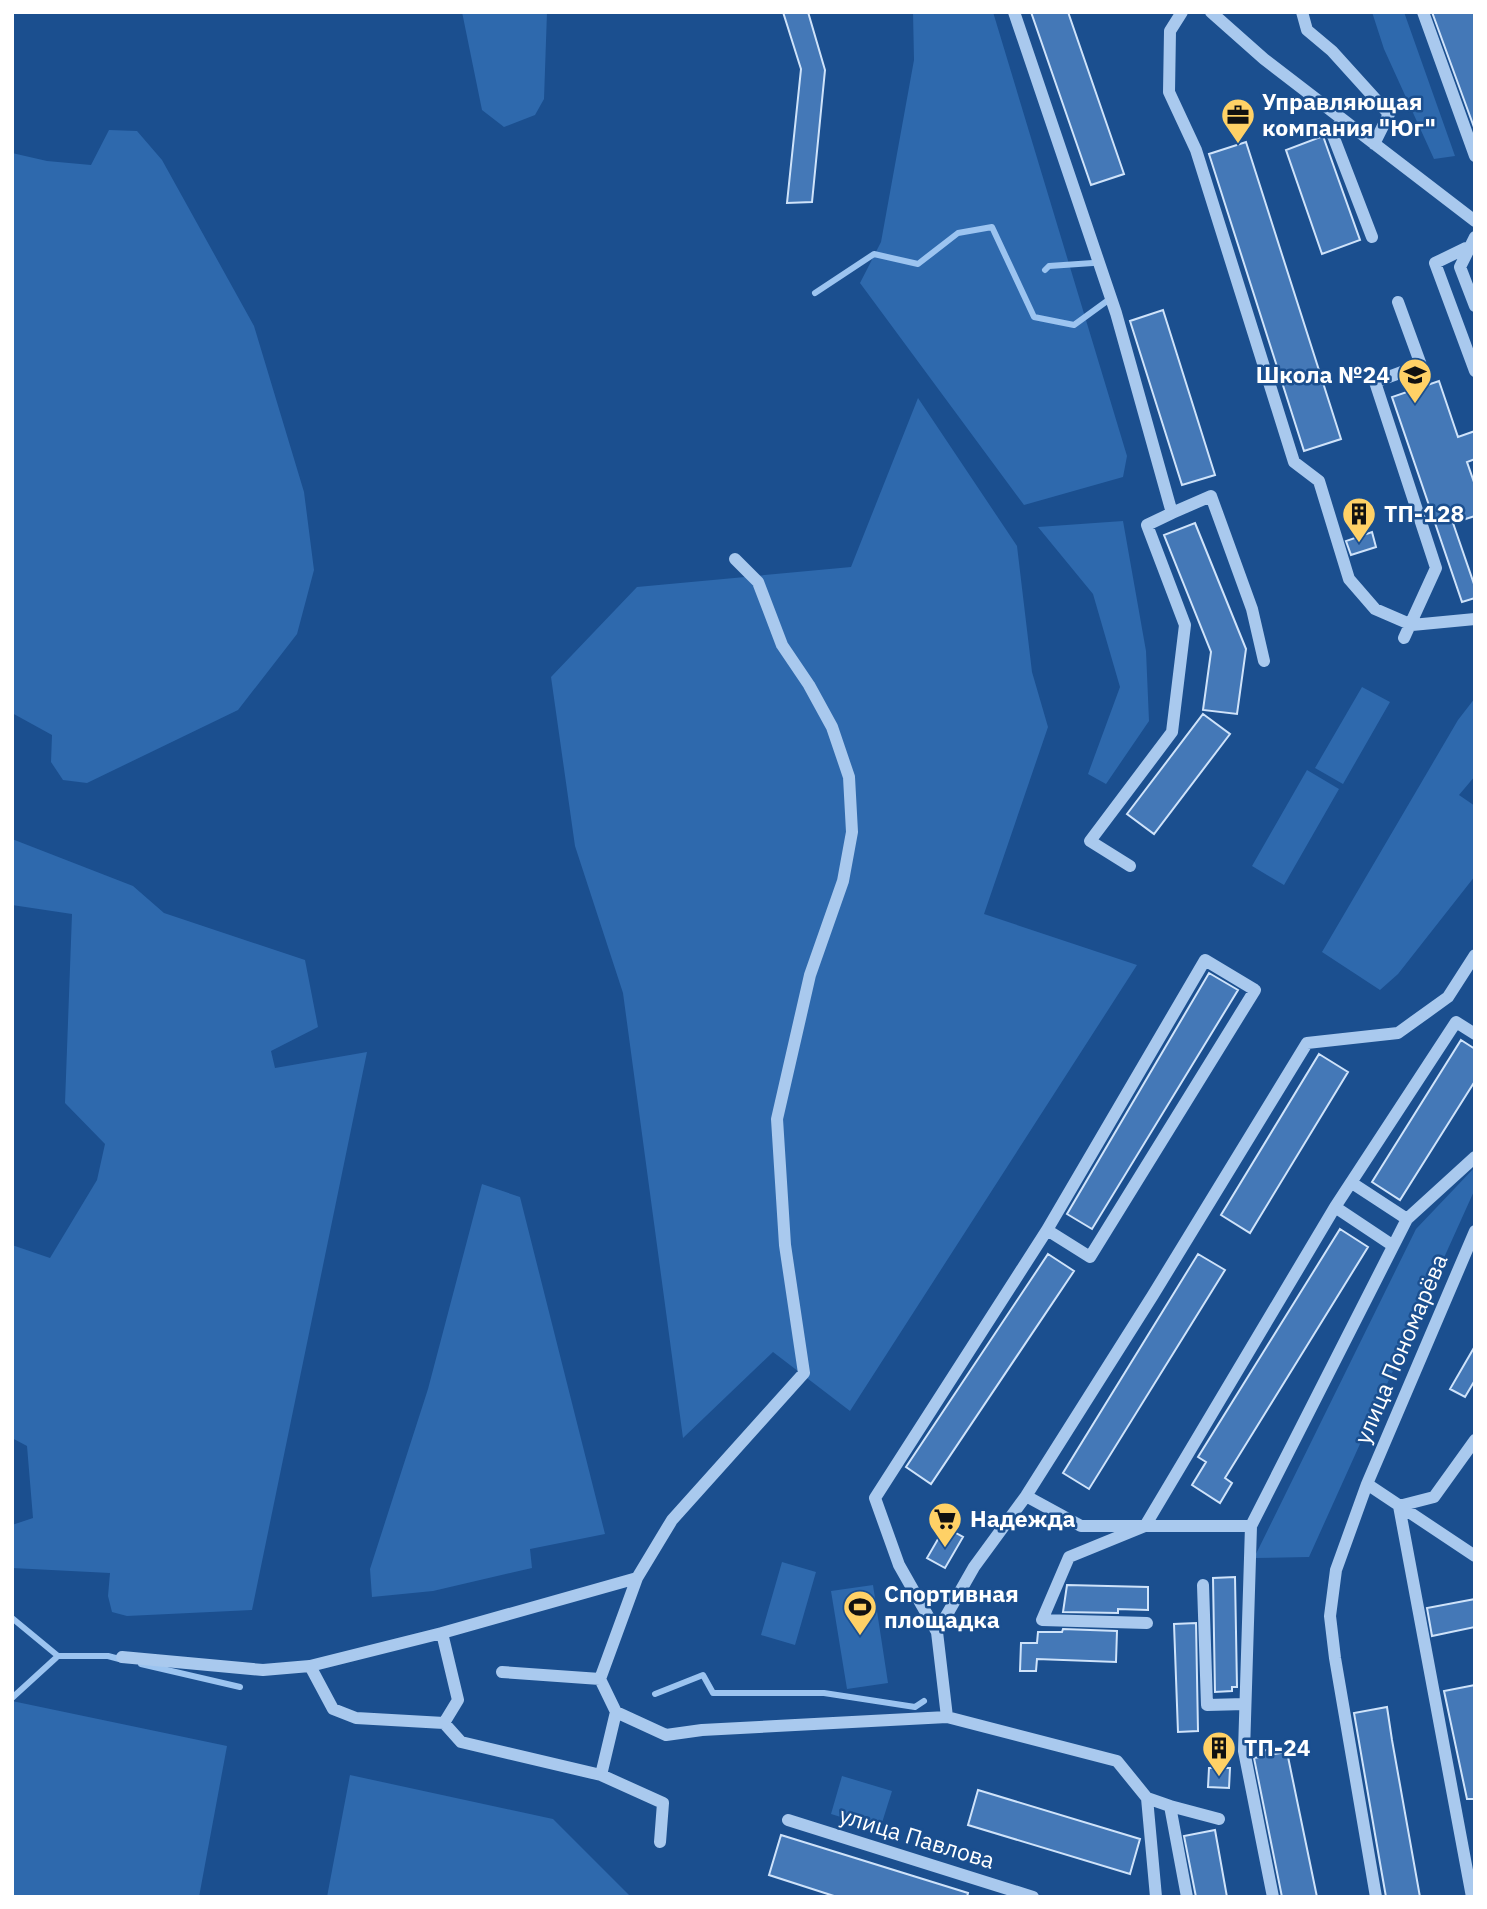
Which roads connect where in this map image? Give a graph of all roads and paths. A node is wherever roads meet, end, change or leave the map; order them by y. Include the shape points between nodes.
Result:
1 (1014, 12) edge
2 (1182, 12) edge
3 (1210, 12) edge
4 (1302, 12) edge
5 (1423, 12) edge
6 (1343, 120) junction
7 (1374, 145) junction
8 (1475, 156) edge
9 (1475, 221) edge
10 (1372, 237) dead end
11 (1475, 237) edge
12 (1466, 248) junction
13 (1398, 302) dead end
14 (1475, 306) edge
15 (1475, 371) edge
16 (1172, 513) junction
17 (735, 559) dead end
18 (1475, 619) edge
19 (1412, 625) junction
20 (1404, 638) dead end
21 (1264, 661) dead end
22 (1130, 866) dead end
23 (1475, 955) edge
24 (1475, 1034) edge
25 (1475, 1157) edge
26 (1352, 1183) junction
27 (1335, 1207) junction
28 (1407, 1219) junction
29 (1047, 1230) junction
30 (1475, 1231) edge
31 (1392, 1245) junction
32 (1475, 1440) edge
33 (1367, 1484) junction
34 (1026, 1496) junction
35 (1399, 1506) junction
36 (1145, 1526) junction
37 (1251, 1526) junction
38 (1475, 1556) edge
39 (638, 1578) junction
40 (1203, 1585) dead end
41 (1147, 1623) dead end
42 (937, 1632) junction
43 (442, 1633) junction
44 (122, 1657) dead end
45 (310, 1666) junction
46 (502, 1672) dead end
47 (600, 1679) junction
48 (1245, 1704) junction
49 (616, 1712) junction
50 (947, 1717) junction
51 (444, 1723) junction
52 (601, 1775) junction
53 (1147, 1798) junction
54 (1170, 1806) junction
55 (1219, 1819) dead end
56 (788, 1820) dead end
57 (660, 1842) dead end
58 (1033, 1897) edge
59 (1156, 1897) edge
60 (1187, 1897) edge
61 (1273, 1897) edge
62 (1376, 1897) edge
63 (1472, 1897) edge

1 - 16 street via 1116,313
2 - 19 street via 1170,31 1169,92 1196,150 1294,462 1319,481 1349,579 1375,609
3 - 6 street
4 - 7 street via 1307,30 1389,114
5 - 8 street
6 - 7 street
6 - 10 street via 1332,133
7 - 9 street
11 - 12 street
12 - 14 street via 1460,267
12 - 15 street via 1435,264
13 - 19 street via 1421,365 1375,382 1436,568
16 - 21 street via 1211,496 1252,609
16 - 22 street via 1147,525 1185,625 1172,732 1090,841
17 - 39 street via 758,582 782,645 832,727 849,777 852,832 842,881 810,975 777,1119 785,1245 804,1373 672,1521
18 - 19 street
19 - 20 street
23 - 34 street via 1448,997 1398,1032 1307,1043
24 - 26 street via 1456,1022
25 - 28 street
26 - 27 street
26 - 28 street
27 - 31 street
27 - 36 street
28 - 31 street
29 - 29 street via 1205,960 1255,990 1090,1257
29 - 42 street via 875,1498 899,1565
30 - 33 street, улица Пономарёва
31 - 37 street
32 - 35 street via 1434,1497
33 - 35 street
33 - 62 street, улица Пономарёва via 1336,1570 1330,1616
34 - 36 street via 1082,1526
34 - 42 street via 974,1567
35 - 38 street
35 - 63 street
36 - 37 street
36 - 41 street via 1069,1558 1042,1620
37 - 48 street
39 - 43 street
39 - 47 street
40 - 48 street via 1207,1705
42 - 50 street
43 - 45 street
43 - 51 street via 458,1700
44 - 45 street via 263,1670
45 - 51 street via 333,1709 356,1718
46 - 47 street
47 - 49 street
48 - 61 street via 1244,1751
49 - 50 street via 666,1735
49 - 52 street
50 - 53 street via 1117,1761
51 - 52 street via 461,1742
52 - 57 street via 663,1803
53 - 54 street
53 - 59 street
54 - 55 street
54 - 60 street
56 - 58 street, улица Павлова

